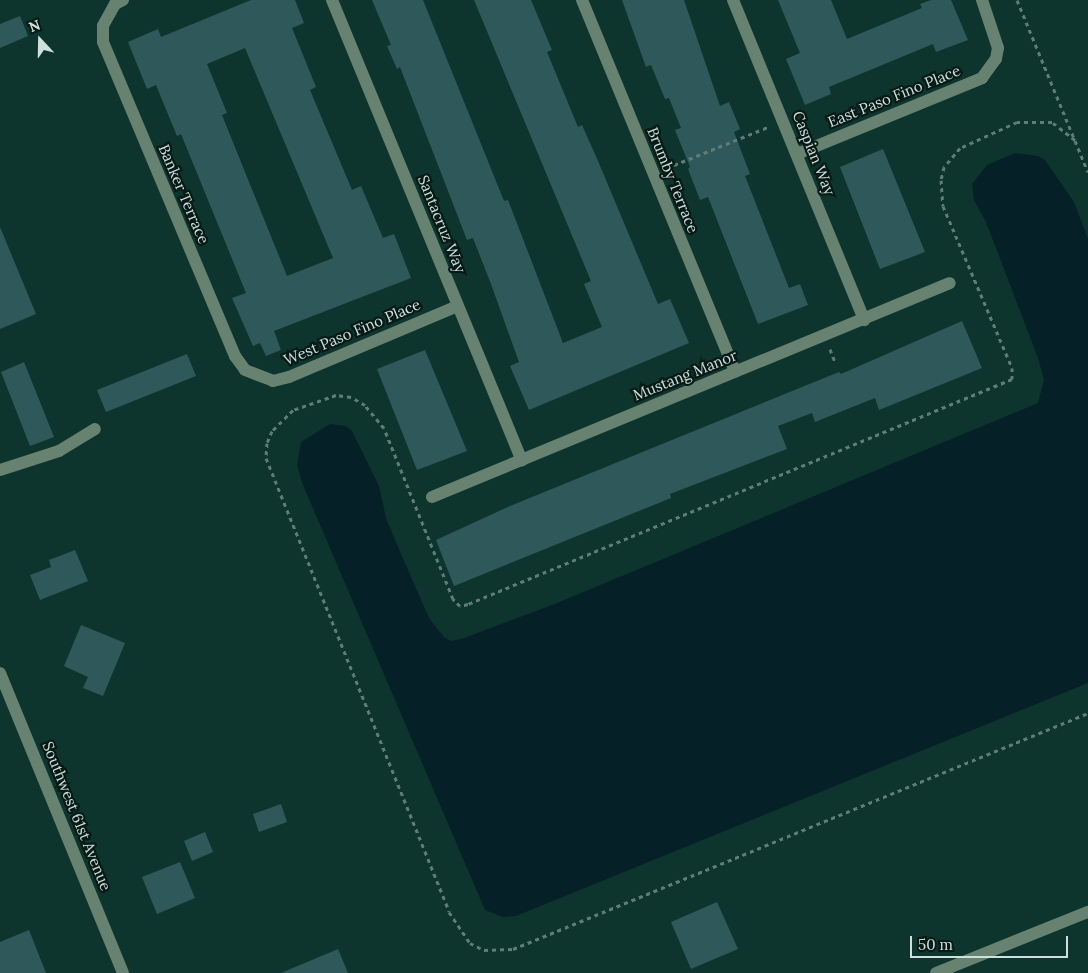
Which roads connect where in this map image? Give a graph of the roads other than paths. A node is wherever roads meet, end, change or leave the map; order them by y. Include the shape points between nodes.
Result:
1 (123, 0) edge
2 (332, 0) edge
3 (582, 0) edge
4 (732, 0) edge
5 (982, 0) edge
6 (797, 154) junction
7 (950, 283) dead end
8 (458, 306) junction
9 (864, 320) junction
10 (735, 372) junction
11 (257, 376) joint
12 (95, 429) dead end
13 (522, 460) junction
14 (0, 470) edge
15 (432, 497) dead end
16 (0, 672) edge
17 (1088, 912) edge
18 (123, 973) edge
19 (936, 973) edge

1 - 11 street, Banker Terrace via 109,14 103,26 104,42 115,73 235,356 245,370
2 - 8 street, Santacruz Way
3 - 10 street, Brumby Terrace
4 - 6 street, Caspian Way
5 - 6 street, East Paso Fino Place via 996,38 996,59 982,78
6 - 9 street, Caspian Way
7 - 9 street, Mustang Manor
8 - 11 street, West Paso Fino Place via 289,377 273,380
8 - 13 street, Santacruz Way
9 - 10 street, Mustang Manor
10 - 13 street, Mustang Manor
12 - 14 street via 59,451
13 - 15 street, Mustang Manor
16 - 18 street, Southwest 61st Avenue
17 - 19 street

